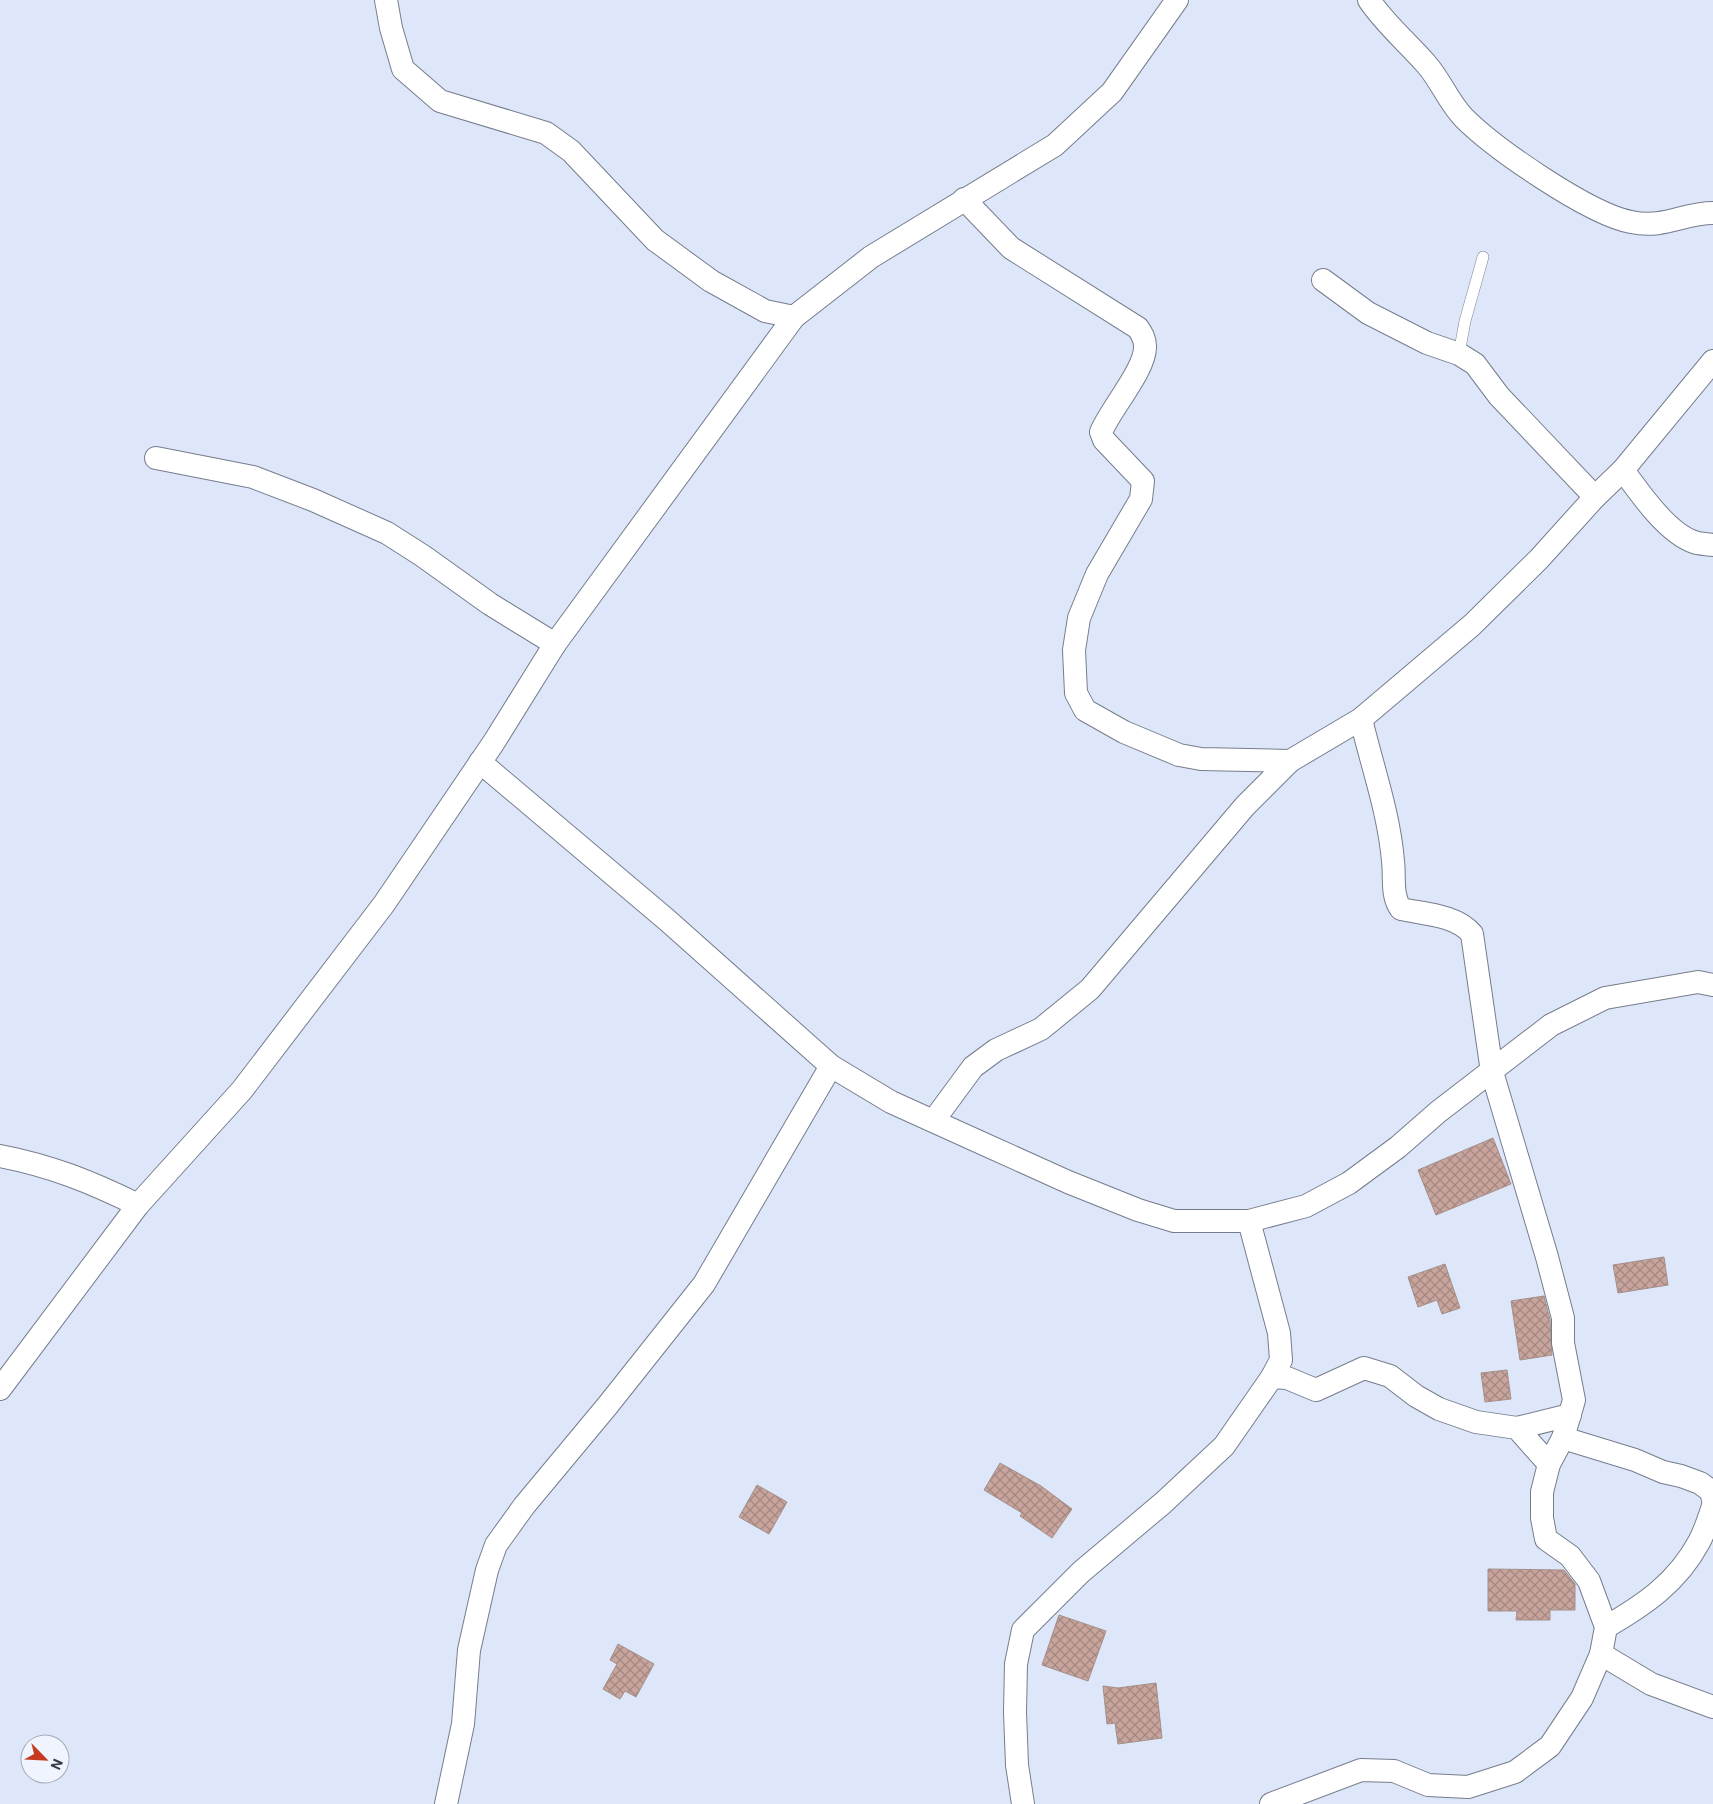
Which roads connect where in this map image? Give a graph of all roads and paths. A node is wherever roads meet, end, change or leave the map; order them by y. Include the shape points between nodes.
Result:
1 (386, 0) edge
2 (1177, 0) edge
3 (1368, 0) edge
4 (964, 199) junction
5 (1713, 213) edge
6 (1483, 257) dead end
7 (1323, 280) dead end
8 (794, 317) junction
9 (1459, 354) junction
10 (1713, 362) edge
11 (156, 458) dead end
12 (1623, 470) junction
13 (1595, 496) junction
14 (1713, 545) edge
15 (555, 644) junction
16 (1361, 719) junction
17 (1290, 761) junction
18 (480, 762) junction
19 (1713, 985) edge
20 (831, 1066) junction
21 (1492, 1072) junction
22 (934, 1120) junction
23 (0, 1156) edge
24 (138, 1205) junction
25 (1249, 1222) junction
26 (1272, 1377) junction
27 (0, 1390) edge
28 (1570, 1415) junction
29 (1517, 1428) junction
30 (1563, 1438) junction
31 (1549, 1464) junction
32 (1713, 1497) edge
33 (1606, 1627) junction
34 (1601, 1654) junction
35 (1713, 1707) edge
36 (446, 1804) edge
37 (1022, 1804) edge
38 (1271, 1804) edge

1 - 8 street via 390,28 403,69 440,100 546,133 571,151 655,240 711,281 765,311
2 - 4 street via 1112,92 1055,144
3 - 5 street via 1429,66 1463,117 1560,188 1597,210 1630,222 1658,225
4 - 8 street via 871,257
4 - 17 street via 1011,248 1138,328 1144,337 1142,362 1101,432 1104,440 1143,481 1144,487 1141,499 1097,574 1079,618 1074,650 1076,694 1084,710 1179,756
6 - 9 lane
7 - 9 street via 1368,313
8 - 15 street
9 - 13 street via 1475,364 1505,403
10 - 12 street
11 - 15 street via 253,477 387,533
12 - 13 street
12 - 14 street via 1668,524 1693,542
13 - 16 street via 1539,559 1472,625
15 - 18 street
16 - 17 street
16 - 21 street via 1387,826 1396,902 1401,909 1466,925 1472,934
17 - 22 street via 1245,806 1090,989 1041,1029 996,1050 973,1067
18 - 20 street via 668,920
18 - 24 street via 384,904 242,1090
19 - 21 street via 1698,982 1604,998 1551,1025
20 - 22 street via 891,1102
20 - 36 street via 704,1284 496,1545 469,1650 463,1724
21 - 25 street via 1349,1183 1306,1206
21 - 28 street via 1548,1257 1563,1318 1563,1343 1574,1400
22 - 25 street via 1068,1182 1138,1210 1174,1221
23 - 24 street via 34,1162 80,1177
24 - 27 street
25 - 26 street via 1279,1333 1282,1360
26 - 29 street via 1287,1378 1316,1390 1364,1368 1390,1376 1439,1409 1476,1422
26 - 37 street via 1224,1446 1163,1503 1080,1572 1023,1630 1016,1664 1015,1712
28 - 29 street
28 - 30 street
29 - 31 street
30 - 31 street
30 - 32 street via 1700,1483
31 - 33 street via 1542,1492 1546,1539 1570,1556 1589,1581
32 - 33 street via 1700,1542 1677,1575 1648,1602
33 - 34 street
34 - 35 street via 1651,1684
34 - 38 street via 1582,1698 1550,1746 1515,1772 1468,1787 1428,1785 1394,1771 1361,1770

